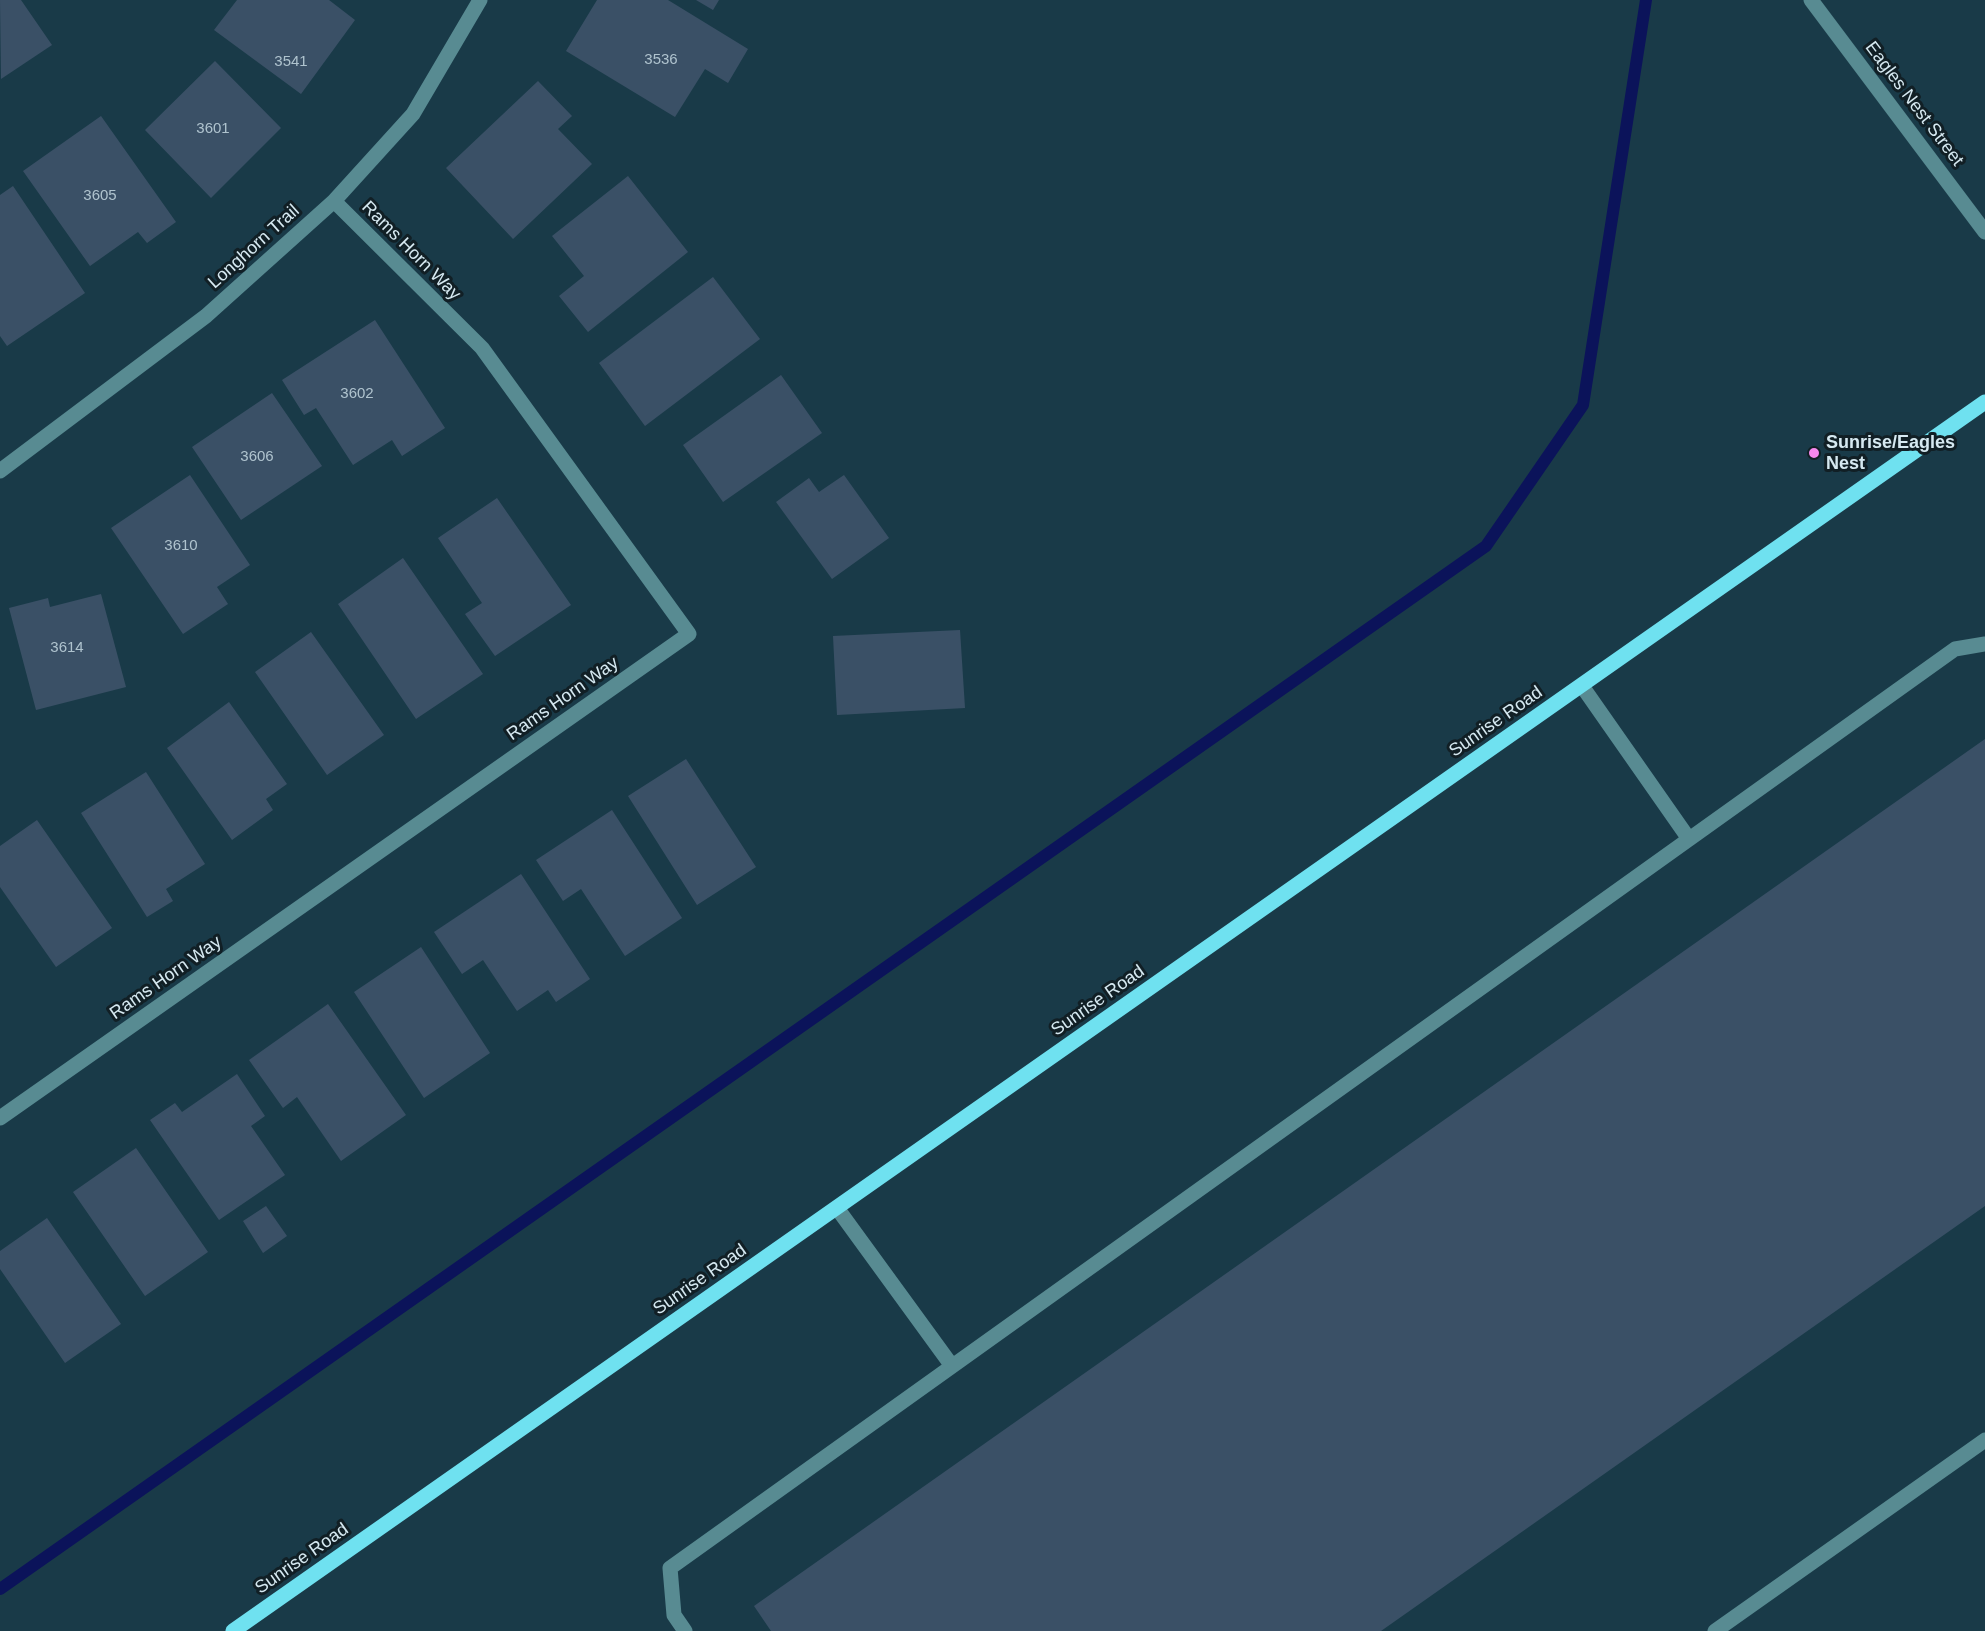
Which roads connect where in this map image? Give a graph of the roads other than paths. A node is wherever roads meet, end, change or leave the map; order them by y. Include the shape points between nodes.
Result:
1 (480, 0) edge
2 (1811, 0) edge
3 (334, 201) junction
4 (1985, 232) edge
5 (1985, 402) edge
6 (0, 471) edge
7 (1985, 644) edge
8 (1582, 686) junction
9 (1689, 839) junction
10 (0, 1118) edge
11 (837, 1208) junction
12 (952, 1366) junction
13 (1985, 1440) edge
14 (233, 1631) edge
15 (685, 1631) edge
16 (1715, 1631) edge

1 - 3 street, Longhorn Trail via 413,114
2 - 4 street, Eagles Nest Street
3 - 6 street, Longhorn Trail via 206,316
3 - 10 street, Rams Horn Way via 482,348 689,634
5 - 8 main road, Sunrise Road
7 - 9 street via 1955,648
8 - 9 street
8 - 11 main road, Sunrise Road
9 - 12 street
11 - 12 street
11 - 14 main road, Sunrise Road
12 - 15 street via 670,1568 674,1615
13 - 16 street

